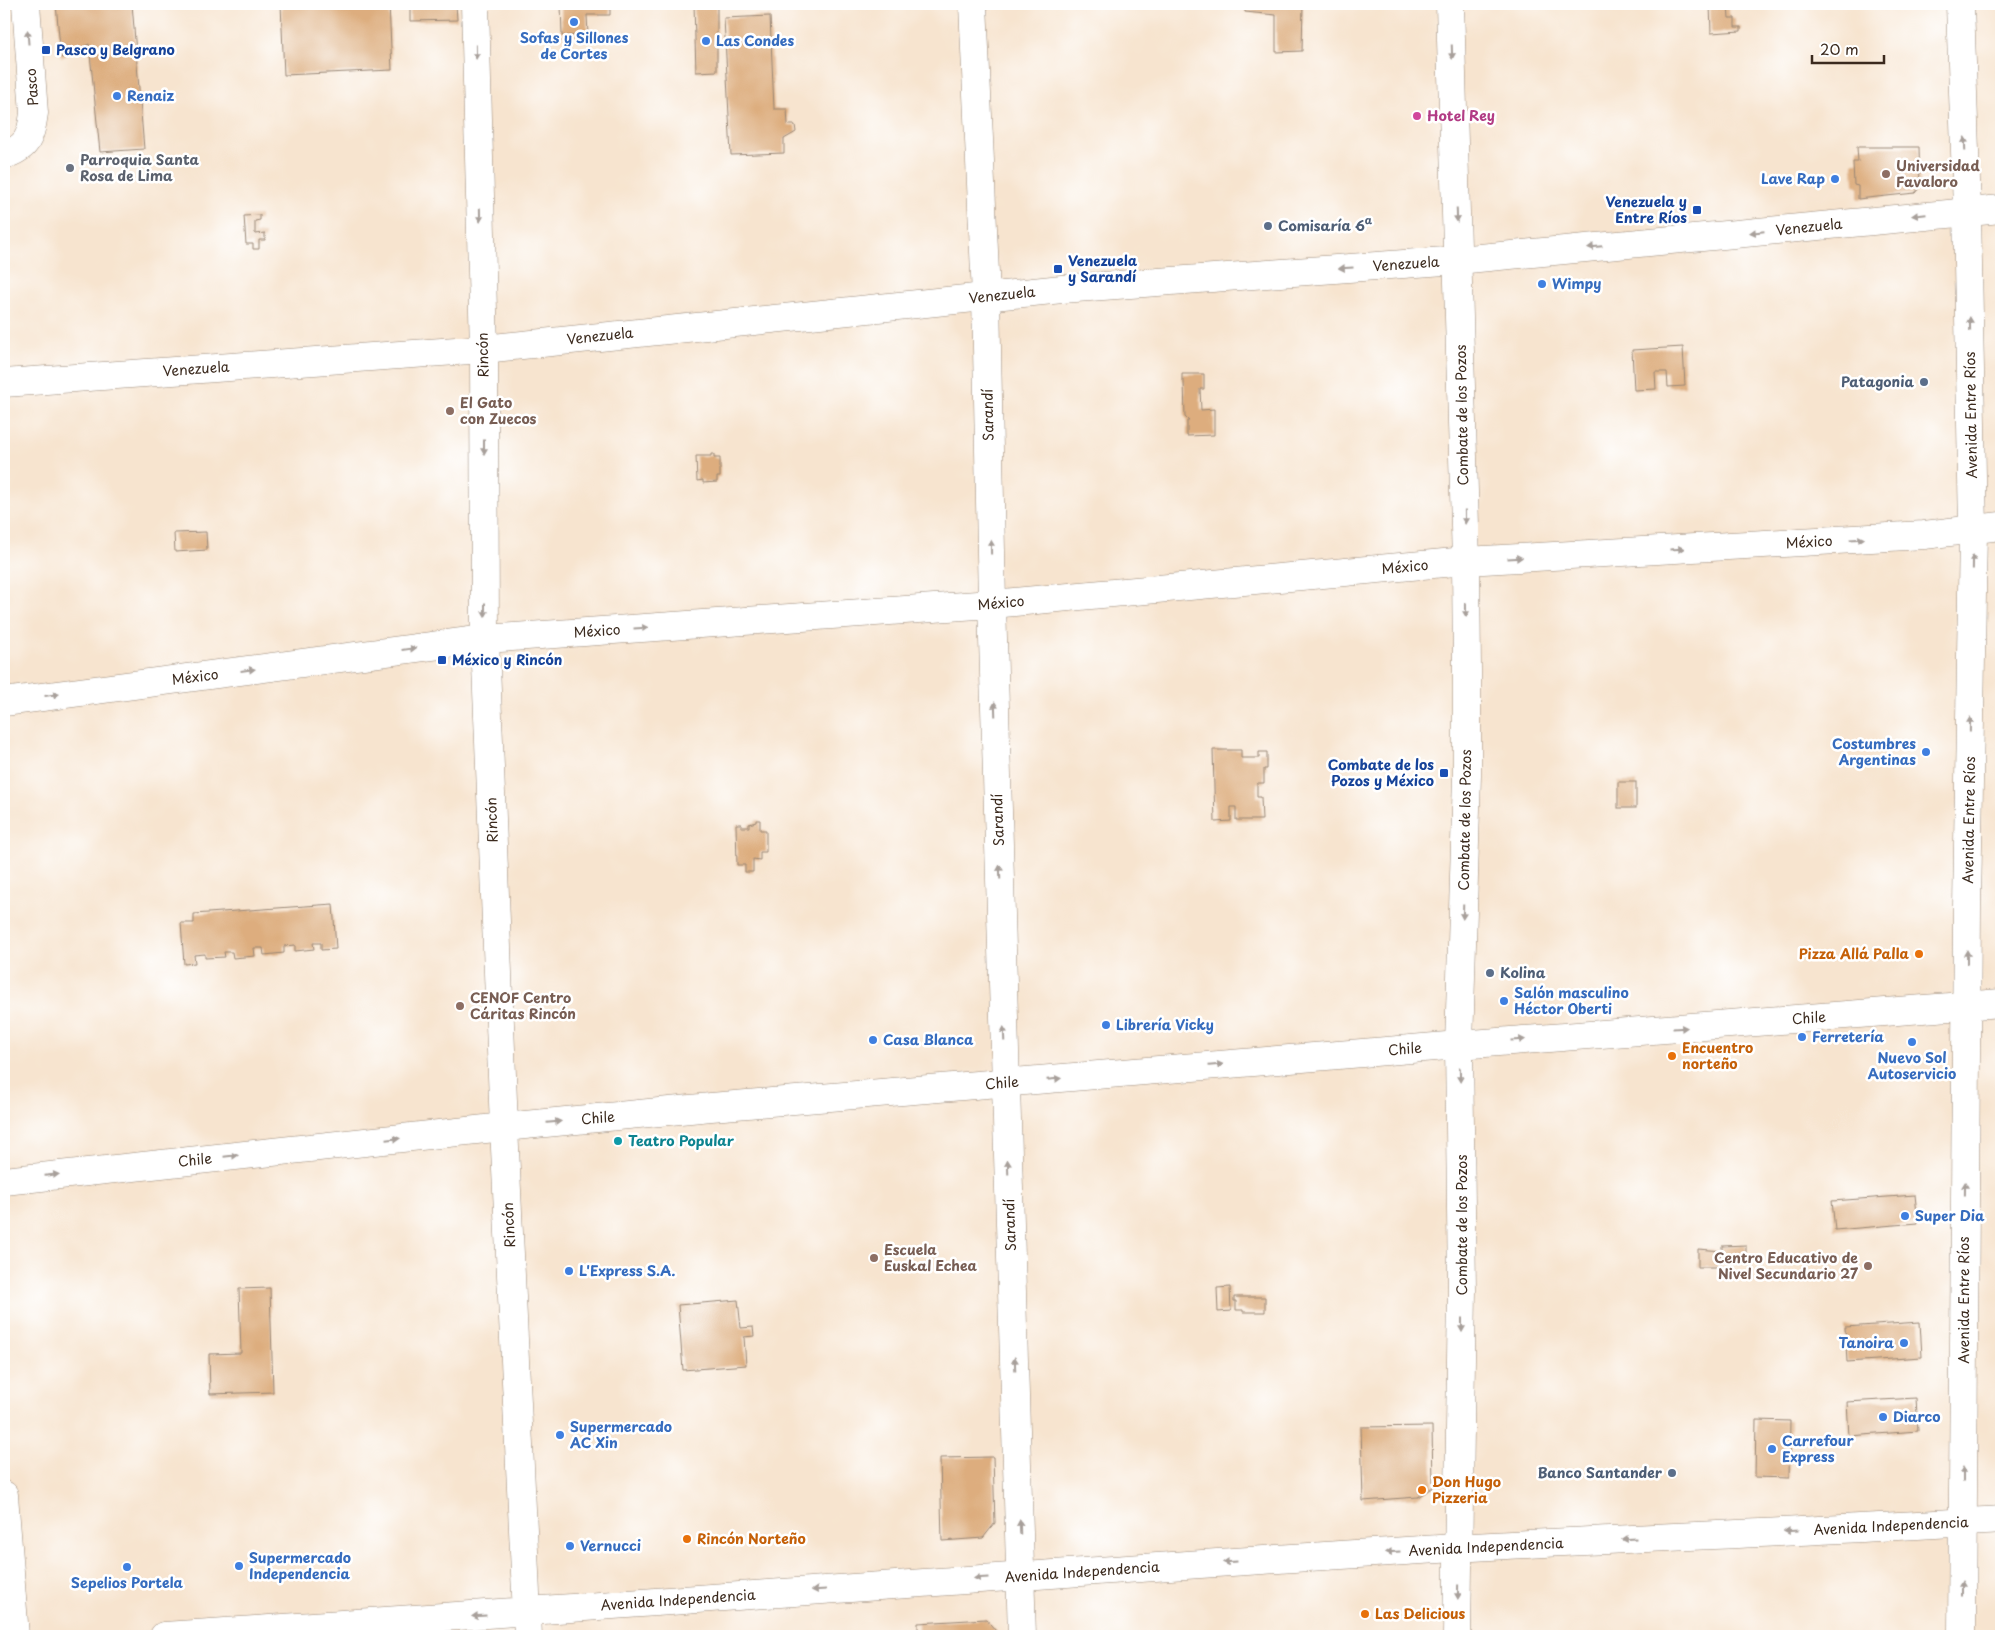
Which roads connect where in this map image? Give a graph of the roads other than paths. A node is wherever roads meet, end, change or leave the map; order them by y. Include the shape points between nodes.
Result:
1 (26, 4) edge
2 (475, 4) edge
3 (973, 4) edge
4 (1450, 4) edge
5 (1960, 4) edge
6 (4, 155) edge
7 (2001, 209) edge
8 (1967, 210) junction
9 (1458, 260) junction
10 (986, 296) junction
11 (484, 349) junction
12 (4, 383) edge
13 (2001, 526) edge
14 (1973, 530) junction
15 (1466, 561) junction
16 (992, 604) junction
17 (485, 639) junction
18 (4, 702) edge
19 (2001, 1003) edge
20 (1967, 1005) junction
21 (1459, 1044) junction
22 (1006, 1083) junction
23 (504, 1126) junction
24 (4, 1181) edge
25 (4, 1495) edge
26 (2001, 1520) edge
27 (1962, 1523) junction
28 (1459, 1548) junction
29 (1021, 1575) junction
30 (528, 1624) edge
31 (15, 1636) edge
32 (164, 1636) edge
33 (1022, 1636) edge
34 (1457, 1636) edge
35 (1962, 1636) edge

6 -> 1 street, Pasco via 18,151 32,131 34,114
2 -> 11 street, Rincón
3 - 10 street, Sarandí
4 -> 9 street, Combate de los Pozos
8 -> 5 street, Avenida Entre Ríos
7 - 8 street, Venezuela
8 -> 9 street, Venezuela
14 -> 8 street, Avenida Entre Ríos
9 -> 10 street, Venezuela
9 -> 15 street, Combate de los Pozos
10 - 11 street, Venezuela
16 -> 10 street, Sarandí
11 - 12 street, Venezuela
11 -> 17 street, Rincón
13 - 14 street, México
15 -> 14 street, México
20 -> 14 street, Avenida Entre Ríos
15 - 16 street, México
15 -> 21 street, Combate de los Pozos via 1467,775
17 -> 16 street, México
22 -> 16 street, Sarandí
18 -> 17 street, México
17 - 23 street, Rincón
19 - 20 street, Chile
21 -> 20 street, Chile
27 -> 20 street, Avenida Entre Ríos
22 -> 21 street, Chile
21 -> 28 street, Combate de los Pozos via 1462,1290
23 -> 22 street, Chile
29 -> 22 street, Sarandí
24 -> 23 street, Chile
23 - 30 street, Rincón
25 - 31 street
26 - 27 street, Avenida Independencia
27 -> 28 street, Avenida Independencia
35 -> 27 street, Avenida Entre Ríos
28 -> 29 street, Avenida Independencia
28 -> 34 street, Combate de los Pozos
29 -> 30 street, Avenida Independencia
29 - 33 street, Sarandí
30 -> 32 street, Avenida Independencia

